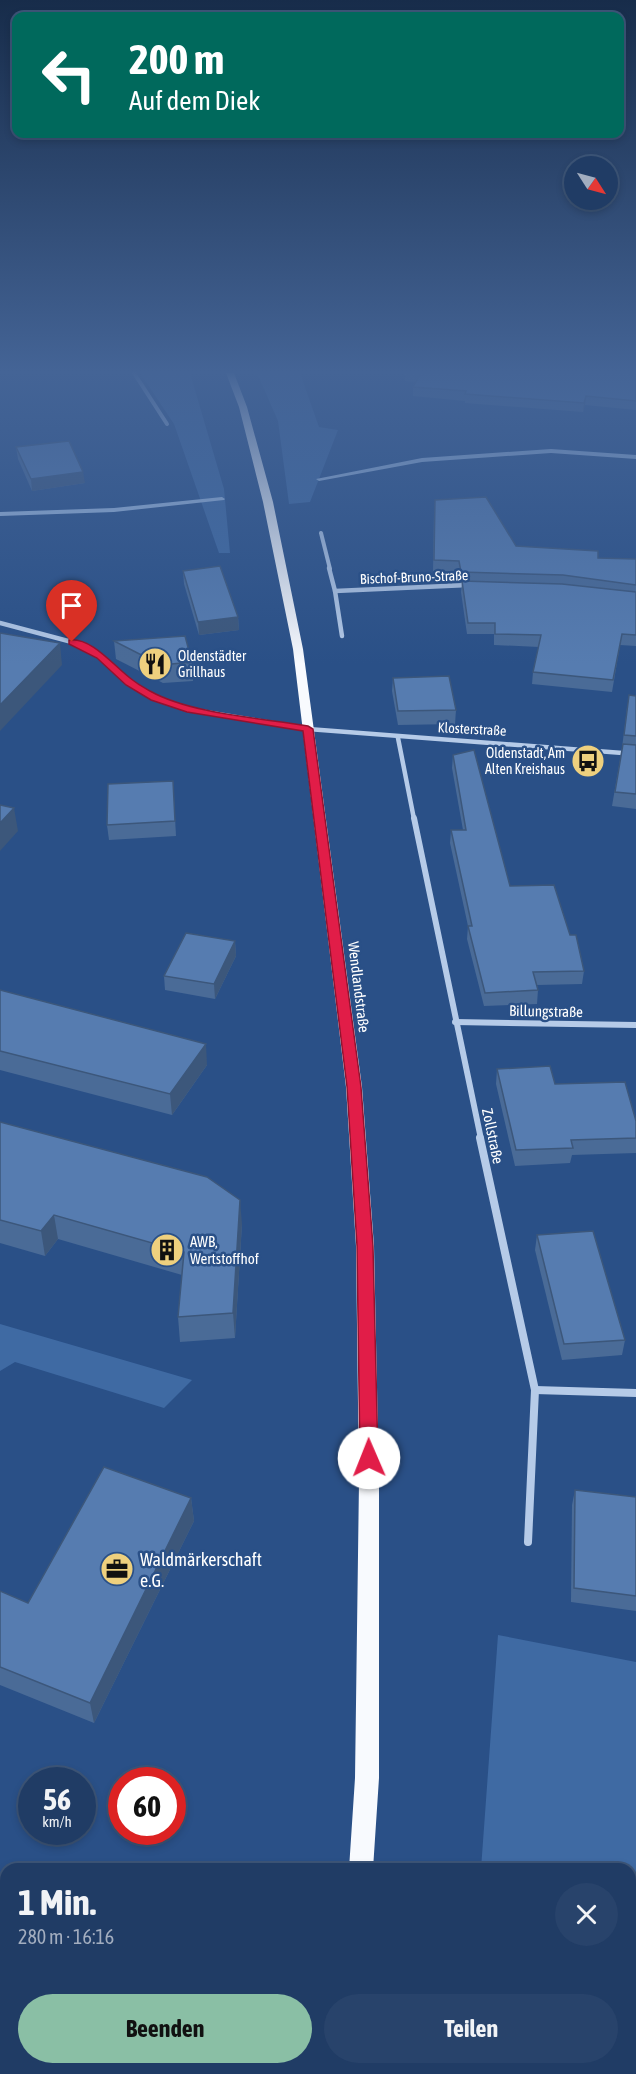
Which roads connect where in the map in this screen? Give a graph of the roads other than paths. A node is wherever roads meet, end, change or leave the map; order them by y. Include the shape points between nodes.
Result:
1 (260, 470) edge
2 (321, 533) dead end
3 (477, 585) edge
4 (335, 591) junction
5 (0, 623) edge
6 (342, 636) dead end
7 (308, 729) junction
8 (398, 738) junction
9 (636, 754) edge
10 (455, 1022) junction
11 (636, 1025) edge
12 (535, 1390) junction
13 (636, 1394) edge
14 (528, 1542) dead end
15 (361, 1863) edge

1 - 7 main road, Wendlandstraße via 298,649
2 - 4 street
3 - 4 street, Bischof-Bruno-Straße
4 - 6 street
5 - 7 street, Klosterstraße via 82,647 155,698 187,709
7 - 8 street, Klosterstraße
7 - 15 main road, Wendlandstraße via 354,1087 365,1246 369,1481 367,1778
8 - 9 street, Klosterstraße
8 - 10 street, Zollstraße
10 - 11 street, Billungstraße
10 - 12 street, Zollstraße
12 - 13 street
12 - 14 street, Zollstraße

